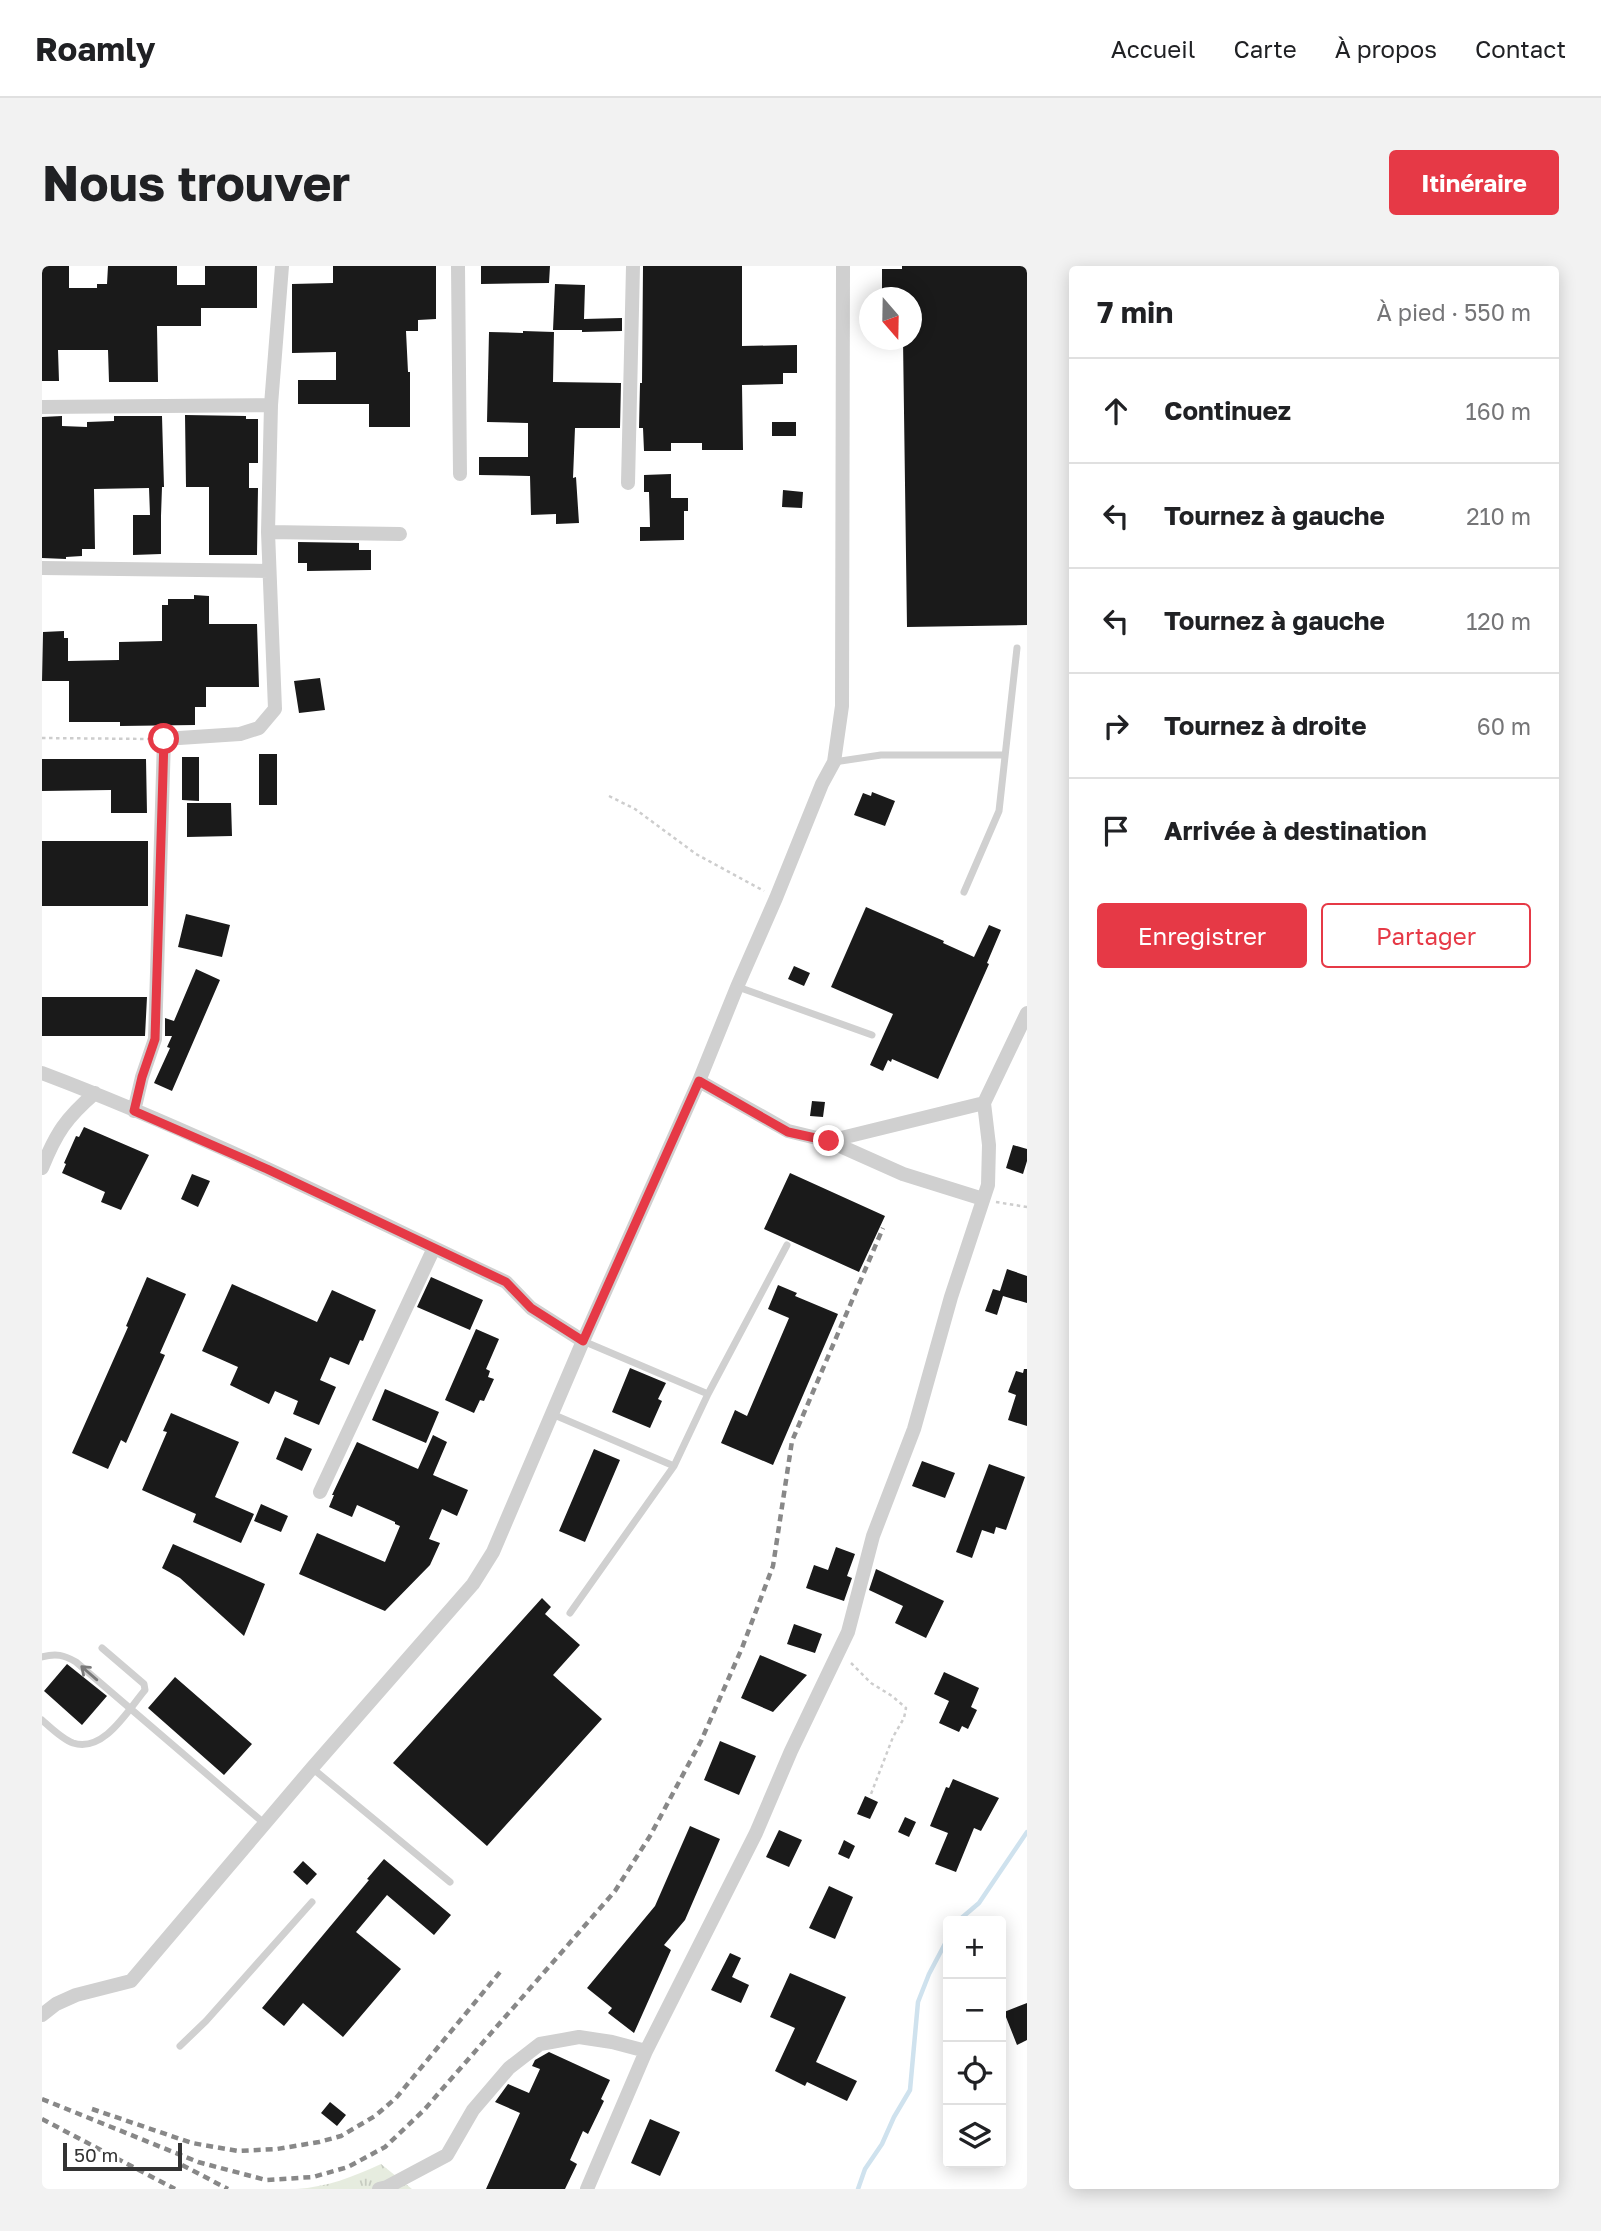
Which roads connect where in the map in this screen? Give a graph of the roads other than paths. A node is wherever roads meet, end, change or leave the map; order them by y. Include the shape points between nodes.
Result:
1 (282, 266) edge
2 (458, 266) edge
3 (633, 266) edge
4 (843, 266) edge
5 (271, 405) junction
6 (42, 407) edge
7 (460, 474) dead end
8 (628, 483) dead end
9 (268, 532) junction
10 (400, 534) dead end
11 (42, 568) edge
12 (269, 571) junction
13 (1017, 648) dead end
14 (1005, 755) junction
15 (834, 762) junction
16 (964, 892) dead end
17 (737, 987) junction
18 (1027, 1013) edge
19 (873, 1035) dead end
20 (42, 1073) edge
21 (699, 1081) junction
22 (95, 1093) junction
23 (984, 1103) junction
24 (134, 1111) junction
25 (829, 1141) junction
26 (42, 1168) edge
27 (983, 1199) junction
28 (786, 1245) dead end
29 (434, 1248) junction
30 (583, 1341) junction
31 (708, 1394) junction
32 (552, 1414) junction
33 (674, 1466) junction
34 (320, 1492) dead end
35 (570, 1613) dead end
36 (102, 1648) dead end
37 (42, 1657) edge
38 (130, 1708) junction
39 (42, 1720) edge
40 (312, 1768) junction
41 (265, 1824) junction
42 (450, 1882) dead end
43 (312, 1902) dead end
44 (42, 2015) edge
45 (180, 2046) dead end
46 (646, 2051) junction
47 (379, 2189) edge
48 (587, 2189) edge

1 - 5 street
2 - 7 street
3 - 8 street
4 - 15 street via 842,692
5 - 6 street
5 - 9 street
9 - 10 street
9 - 12 street
11 - 12 street
12 - 24 street via 275,709 259,728 240,734 164,739 155,1039
13 - 14 lane
14 - 15 lane via 881,755
14 - 16 lane via 999,811
15 - 17 street
17 - 19 lane
17 - 21 street
18 - 23 street
20 - 22 street
21 - 25 street via 788,1132
21 - 30 street
22 - 24 street
22 - 26 street via 57,1132
23 - 25 street
23 - 27 street via 989,1145
24 - 29 street
25 - 27 street via 903,1174
27 - 46 street via 914,1429 873,1536 848,1632 756,1833
28 - 31 lane
29 - 30 street via 506,1282 531,1308
29 - 34 street
30 - 31 lane
30 - 32 street
31 - 33 lane
32 - 33 lane
32 - 40 street via 493,1552 473,1584
33 - 35 lane
36 - 38 lane via 145,1687
38 -> 37 lane via 65,1655
38 - 39 lane via 99,1741 86,1744 73,1743
38 - 41 lane
40 - 41 street
40 - 42 lane
41 - 44 street via 131,1981 76,1995
43 - 45 lane
46 - 47 street via 579,2037 540,2044 509,2067 482,2099 447,2155
46 - 48 street

